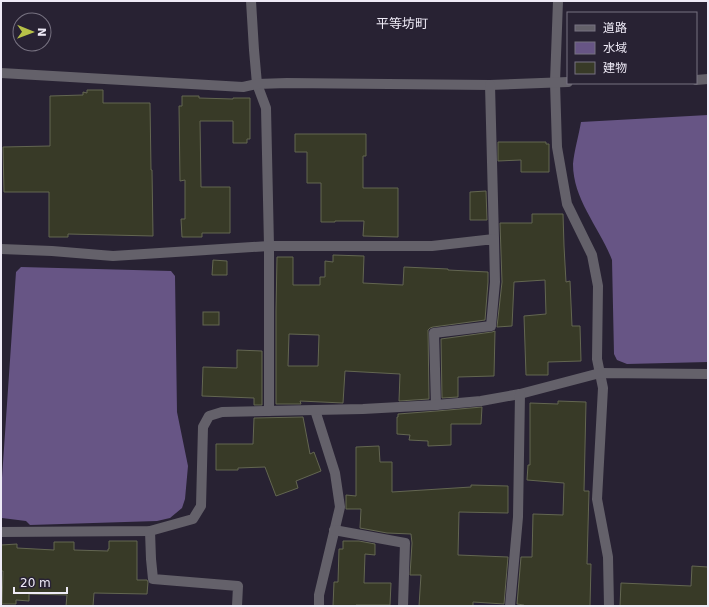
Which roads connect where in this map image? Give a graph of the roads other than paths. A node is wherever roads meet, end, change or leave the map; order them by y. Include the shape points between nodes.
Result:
1 (252, 1) edge
2 (558, 1) edge
3 (1, 73) edge
4 (708, 79) edge
5 (697, 80) edge
6 (555, 82) junction
7 (567, 82) edge
8 (257, 84) junction
9 (490, 85) junction
10 (494, 239) junction
11 (269, 246) junction
12 (1, 249) edge
13 (600, 373) junction
14 (708, 374) edge
15 (520, 394) junction
16 (436, 405) junction
17 (315, 410) junction
18 (269, 411) junction
19 (334, 530) junction
20 (150, 531) junction
21 (1, 532) edge
22 (237, 606) edge
23 (318, 606) edge
24 (402, 606) edge
25 (510, 606) edge
26 (609, 606) edge

1 - 8 street
2 - 6 street
3 - 8 street via 243,87
4 - 5 street
6 - 7 street
6 - 9 street
6 - 13 street via 557,147 567,204 592,255 598,286 597,359
8 - 9 street via 287,82
8 - 11 street via 266,108
9 - 10 street
10 - 11 street via 432,246
10 - 16 street via 495,282 491,326 434,333
11 - 12 street via 113,256
11 - 18 street
13 - 14 street
13 - 15 street
13 - 26 street via 603,388 597,499 608,557
15 - 16 street via 481,402
15 - 25 street via 518,518
16 - 17 street
17 - 18 street
17 - 19 street via 336,473 340,507
18 - 20 street via 222,412 209,416 203,427 201,506 193,519
19 - 23 street
19 - 24 street via 405,543
20 - 21 street
20 - 22 street via 154,579 238,586

